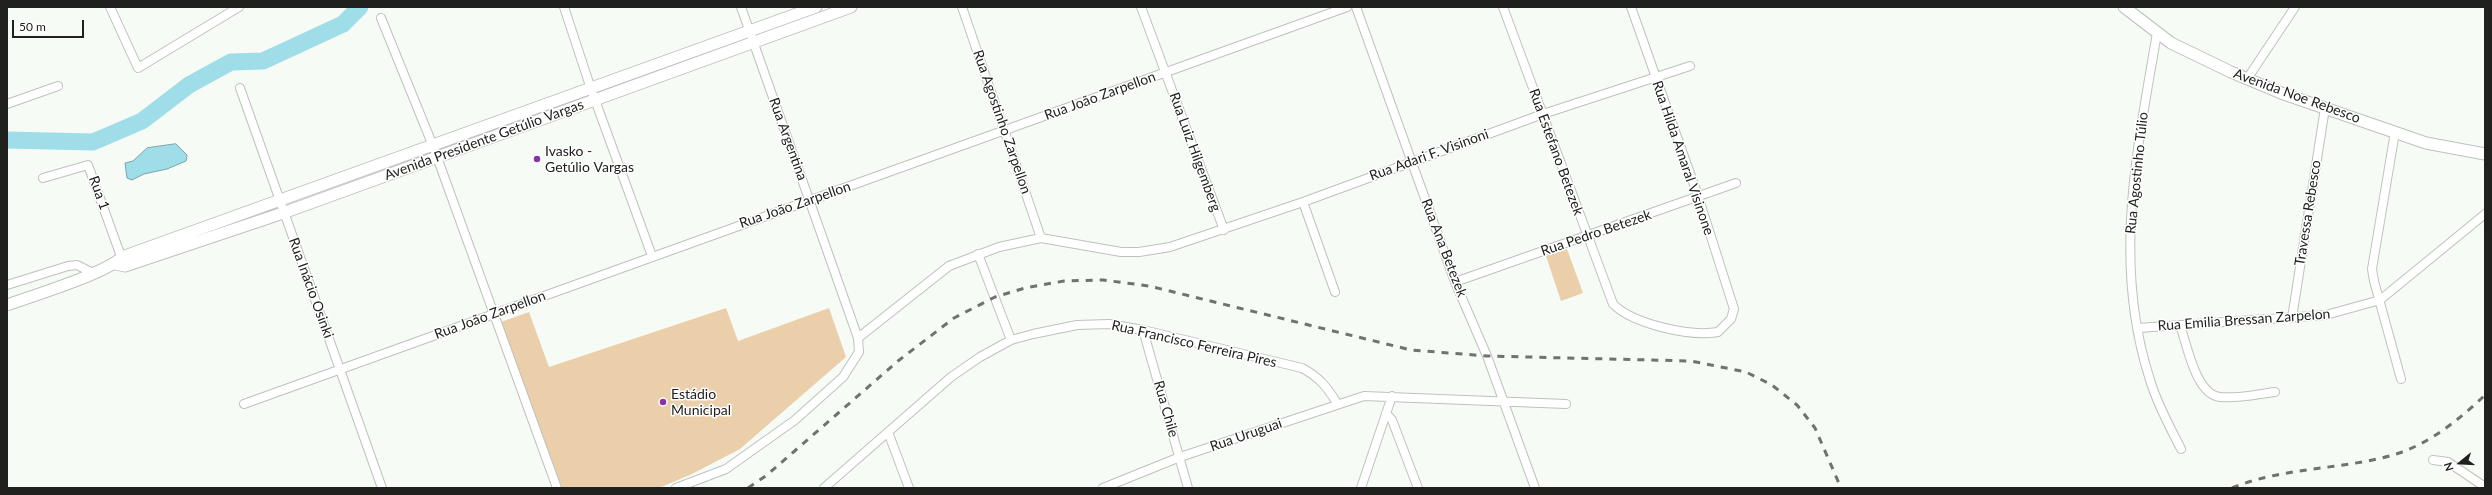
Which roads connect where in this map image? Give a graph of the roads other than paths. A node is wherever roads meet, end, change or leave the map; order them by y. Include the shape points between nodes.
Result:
1 (110, 7) edge
2 (239, 7) edge
3 (564, 7) edge
4 (741, 7) edge
5 (816, 7) edge
6 (852, 7) edge
7 (962, 7) edge
8 (1141, 7) edge
9 (1347, 7) edge
10 (1356, 7) edge
11 (1503, 7) edge
12 (1631, 7) edge
13 (2124, 7) edge
14 (2295, 7) edge
15 (381, 18) dead end
16 (749, 31) junction
17 (2157, 33) junction
18 (753, 42) junction
19 (1690, 66) dead end
20 (1166, 72) junction
21 (1655, 76) junction
22 (2247, 79) junction
23 (58, 86) dead end
24 (240, 88) dead end
25 (590, 89) junction
26 (595, 100) junction
27 (7, 104) edge
28 (2325, 108) junction
29 (1543, 114) junction
30 (1006, 130) junction
31 (2395, 132) junction
32 (433, 146) junction
33 (2485, 154) edge
34 (437, 157) junction
35 (1412, 162) junction
36 (43, 178) dead end
37 (1736, 183) dead end
38 (1698, 196) junction
39 (279, 200) junction
40 (810, 200) junction
41 (1303, 202) junction
42 (283, 213) junction
43 (2485, 214) edge
44 (1224, 230) junction
45 (1587, 236) junction
46 (1041, 238) junction
47 (978, 254) junction
48 (652, 256) junction
49 (121, 262) junction
50 (93, 273) junction
51 (1455, 282) junction
52 (7, 285) edge
53 (1335, 292) dead end
54 (1608, 297) joint
55 (2380, 300) junction
56 (7, 305) edge
57 (493, 314) junction
58 (2292, 318) junction
59 (2180, 325) junction
60 (2138, 328) junction
61 (1143, 330) junction
62 (858, 338) junction
63 (1011, 340) junction
64 (341, 368) junction
65 (2401, 379) dead end
66 (2276, 392) dead end
67 (1392, 396) junction
68 (1504, 401) junction
69 (1337, 403) junction
70 (244, 404) dead end
71 (1566, 404) dead end
72 (1386, 413) junction
73 (888, 432) junction
74 (2181, 449) dead end
75 (1180, 457) junction
76 (2433, 460) dead end
77 (2485, 487) edge
78 (382, 488) edge
79 (557, 488) edge
80 (676, 488) edge
81 (824, 488) edge
82 (909, 488) edge
83 (1103, 488) edge
84 (1188, 488) edge
85 (1361, 488) edge
86 (1418, 488) edge
87 (1535, 488) edge

1 - 2 street via 138,68
3 - 25 street
4 - 16 street, Rua Argentina
5 - 16 main road, Avenida Presidente Getúlio Vargas
6 - 18 main road, Avenida Presidente Getúlio Vargas
7 - 30 street, Rua Agostinho Zarpellon
8 - 20 street, Rua Luiz Hilgemberg
9 - 20 street, Rua João Zarpellon
10 - 35 street, Rua Ana Betezek
11 - 29 street, Rua Estefano Betezek
12 - 21 street, Rua Hilda Amaral Visinone
13 - 17 main road, Avenida Noe Rebesco
14 - 22 street
15 - 32 street
16 - 18 street, Rua Argentina
16 - 25 main road, Avenida Presidente Getúlio Vargas
17 - 22 main road, Avenida Noe Rebesco via 2187,52
17 - 60 street, Rua Agostinho Túlio via 2130,210 2128,265
18 - 26 main road, Avenida Presidente Getúlio Vargas
18 - 40 street, Rua Argentina
19 - 21 street, Rua Adari F. Visinoni
20 - 30 street, Rua João Zarpellon
20 - 44 street, Rua Luiz Hilgemberg
21 - 29 street, Rua Adari F. Visinoni
21 - 38 street, Rua Hilda Amaral Visinone
22 - 28 main road, Avenida Noe Rebesco
23 - 27 street
24 - 39 street, Rua Inácio Osinki
25 - 26 street
25 - 32 main road, Avenida Presidente Getúlio Vargas
26 - 34 main road, Avenida Presidente Getúlio Vargas
26 - 48 street
28 - 31 main road, Avenida Noe Rebesco
28 - 58 street, Travessa Rebesco
29 - 35 street, Rua Adari F. Visinoni
29 - 45 street, Rua Estefano Betezek
30 - 40 street, Rua João Zarpellon
30 - 46 street, Rua Agostinho Zarpellon
31 - 33 main road, Avenida Noe Rebesco via 2426,143
31 - 55 street via 2372,269
32 - 34 street
32 - 39 main road, Avenida Presidente Getúlio Vargas
34 - 42 main road, Avenida Presidente Getúlio Vargas
34 - 57 street
35 - 41 street, Rua Adari F. Visinoni
35 - 51 street, Rua Ana Betezek
36 - 49 street, Rua 1 via 88,165
37 - 38 street, Rua Pedro Betezek
38 - 45 street, Rua Pedro Betezek
38 - 54 street, Rua Hilda Amaral Visinone via 1734,309 1731,319 1718,332 1697,333 1635,319 1620,312
39 - 42 street, Rua Inácio Osinki
39 - 49 main road, Avenida Presidente Getúlio Vargas
40 - 48 street, Rua João Zarpellon
40 - 62 street, Rua Argentina
41 - 44 street, Rua Adari F. Visinoni
41 - 53 street
42 - 49 main road, Avenida Presidente Getúlio Vargas
42 - 64 street, Rua Inácio Osinki
43 - 55 street, Rua Emilia Bressan Zarpelon
44 - 46 street, Rua Adari F. Visinoni via 1170,247 1139,252 1121,252
45 - 51 street, Rua Pedro Betezek
45 - 54 street, Rua Estefano Betezek
46 - 47 street, Rua Adari F. Visinoni via 1020,241
47 - 62 street, Rua Adari F. Visinoni via 949,266 934,276
47 - 63 street
48 - 57 street, Rua João Zarpellon
49 - 50 main road, Avenida Presidente Getúlio Vargas
50 - 52 street via 77,266 68,266
50 - 56 main road, Avenida Presidente Getúlio Vargas
51 - 68 street, Rua Ana Betezek
55 - 58 street, Rua Emilia Bressan Zarpelon via 2326,316
55 - 65 street
57 - 64 street, Rua João Zarpellon
57 - 79 street
58 - 59 street, Rua Emilia Bressan Zarpelon
59 - 60 street, Rua Emilia Bressan Zarpelon
59 - 66 street via 2200,383 2206,392 2219,397
60 - 74 street, Rua Agostinho Túlio via 2150,382
61 - 63 street, Rua Francisco Ferreira Pires via 1109,324 1078,326
61 - 69 street, Rua Francisco Ferreira Pires via 1302,368 1316,375
61 - 75 street, Rua Chile
62 - 80 street via 859,352 843,377 795,420 726,469
63 - 73 street, Rua Francisco Ferreira Pires via 980,356 951,377
64 - 70 street, Rua João Zarpellon
64 - 78 street, Rua Inácio Osinki
67 - 68 street, Rua Uruguai
67 - 69 street, Rua Uruguai via 1364,396
67 - 72 street
68 - 71 street, Rua Uruguai
68 - 87 street, Rua Ana Betezek
69 - 75 street, Rua Uruguai
72 - 85 street
72 - 86 street via 1392,420
73 - 81 street, Rua Francisco Ferreira Pires
73 - 82 street
75 - 83 street, Rua Uruguai
75 - 84 street, Rua Chile
76 - 77 street via 2448,462

